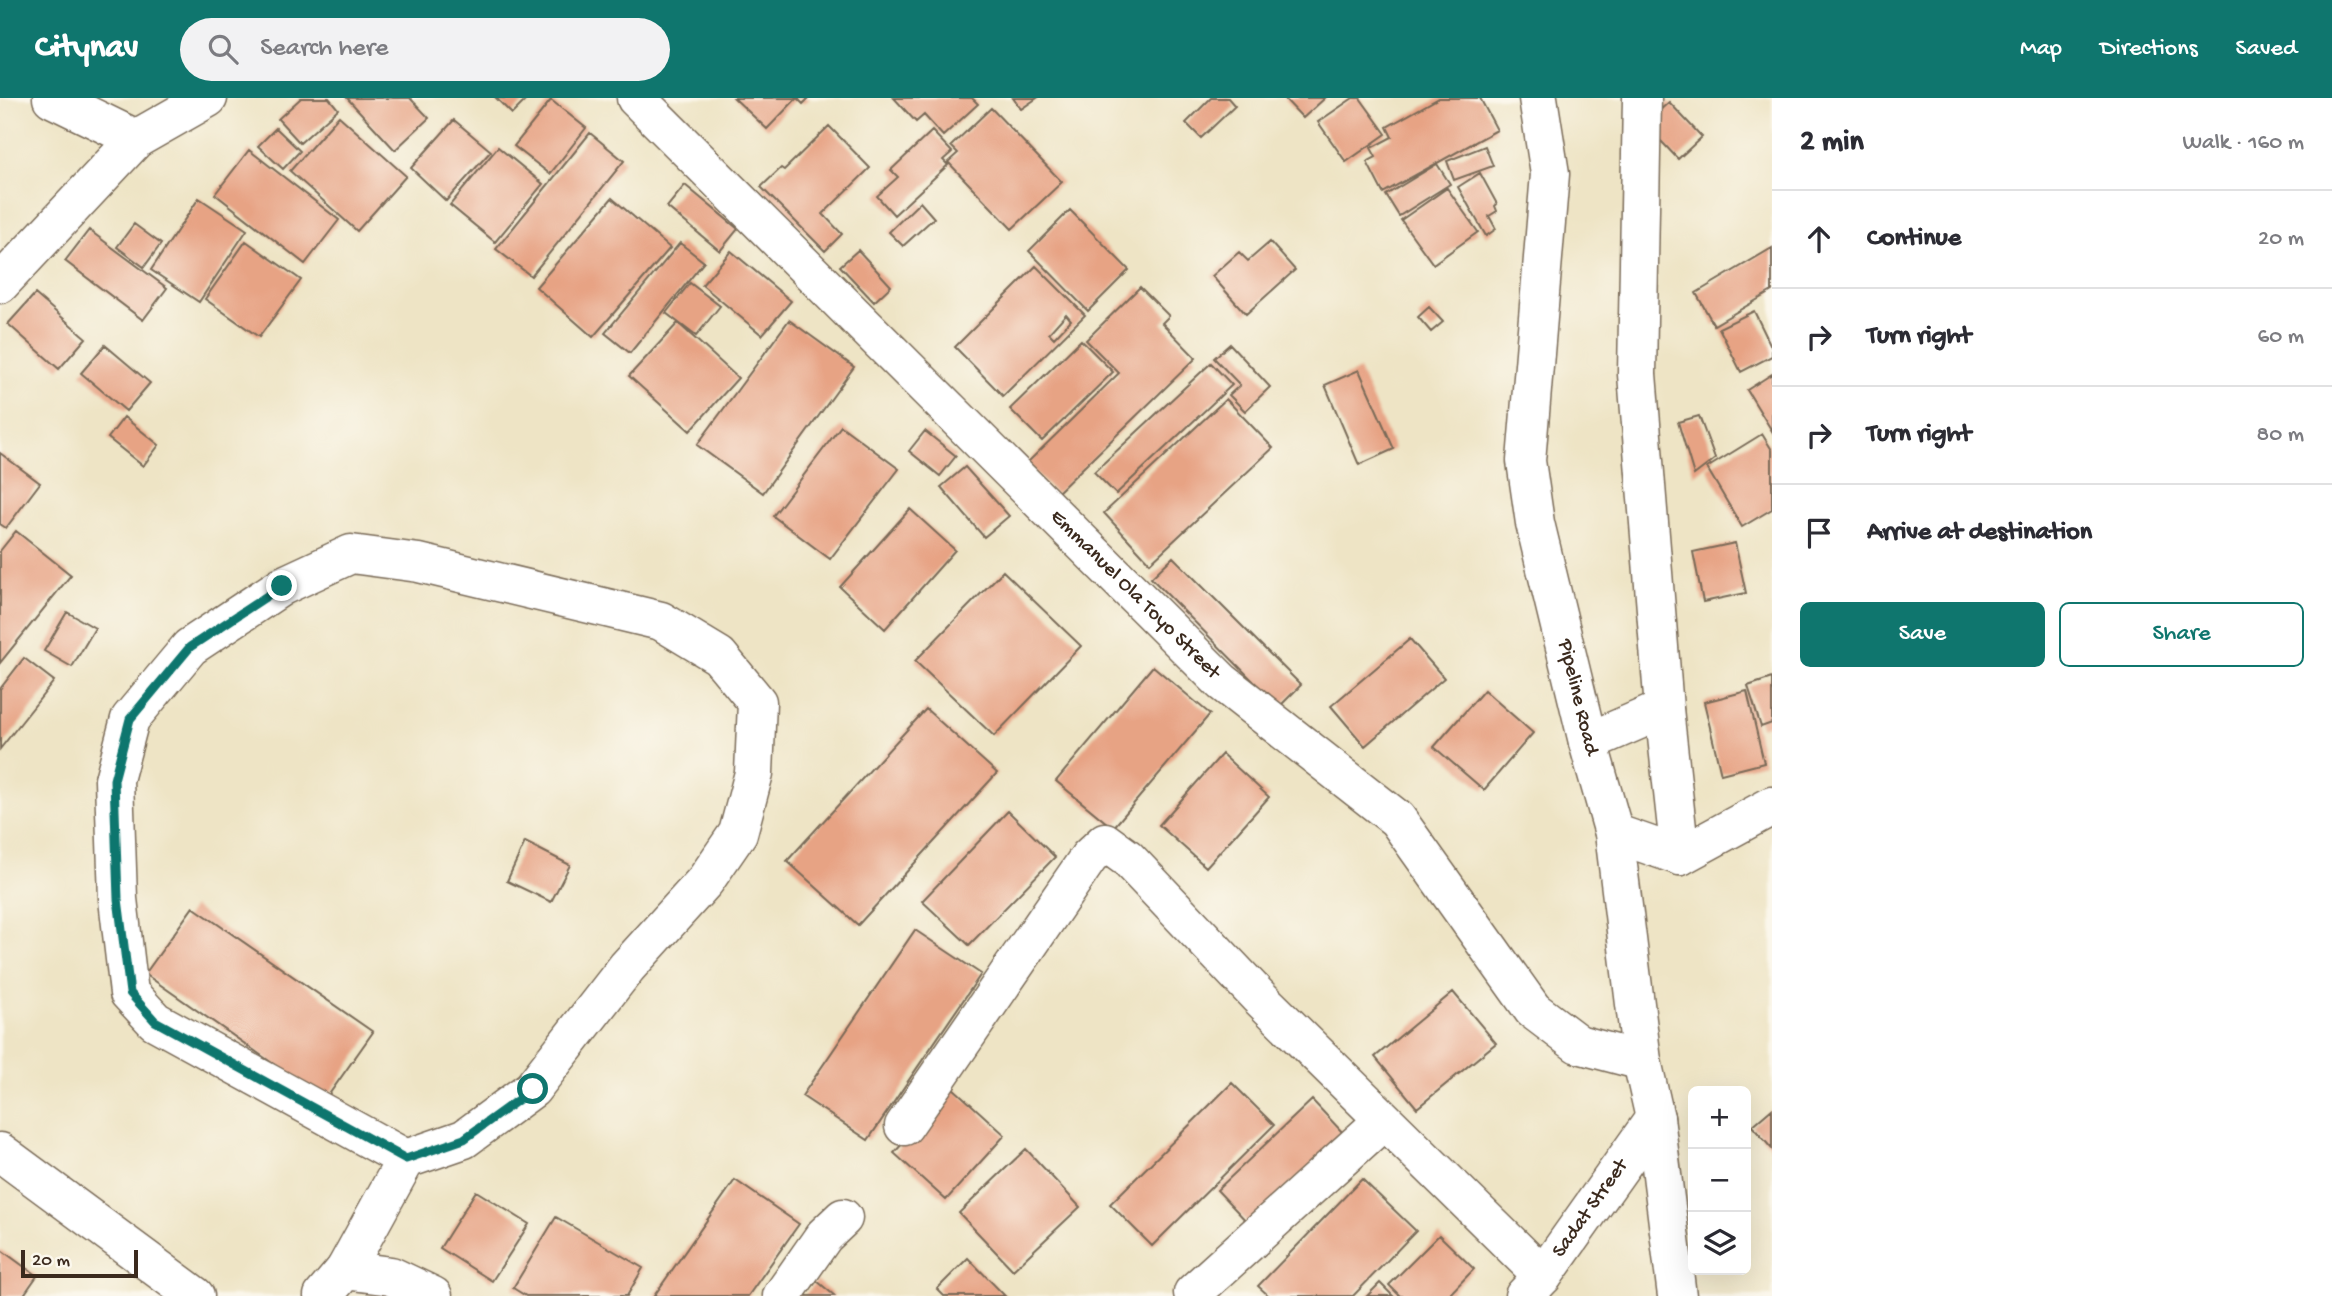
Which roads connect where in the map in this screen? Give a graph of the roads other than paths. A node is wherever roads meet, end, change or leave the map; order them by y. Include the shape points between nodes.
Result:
1 (52, 98) edge
2 (208, 98) edge
3 (636, 98) edge
4 (1538, 98) edge
5 (1642, 98) edge
6 (136, 139) junction
7 (0, 284) edge
8 (1664, 709) junction
9 (1588, 742) junction
10 (1772, 806) edge
11 (1614, 833) junction
12 (1680, 856) junction
13 (1642, 1061) junction
14 (1655, 1118) junction
15 (1383, 1121) junction
16 (904, 1126) dead end
17 (0, 1152) edge
18 (406, 1159) junction
19 (843, 1218) dead end
20 (334, 1283) edge
21 (1533, 1286) edge
22 (1193, 1293) dead end
23 (195, 1296) edge
24 (433, 1296) edge
25 (782, 1296) edge
26 (1677, 1296) edge

1 - 6 street
2 - 6 street
3 - 13 street, Emmanuel Ola Toyo Street via 1222,682 1397,820 1533,1010 1578,1045
4 - 9 street, Pipeline Road via 1549,174 1526,461 1535,523
5 - 8 street via 1637,374
6 - 7 street
8 - 9 street
8 - 12 street
9 - 11 street, Pipeline Road
10 - 12 street
11 - 12 street
11 - 13 street, Pipeline Road
13 - 14 street, Pipeline Road
14 - 21 street, Sadat Street
14 - 26 street, Pipeline Road
15 - 16 street via 1127,858 1105,842 1089,857
15 - 21 street
15 - 22 street
17 - 23 street
18 - 18 street via 464,1139 533,1089 627,967 705,881 738,833 754,773 757,702 719,656 661,621 419,563 351,554 282,586 190,647 130,719 114,780 118,899 130,993 155,1021
18 - 20 street
19 - 25 street via 824,1236
20 - 24 street via 391,1276

